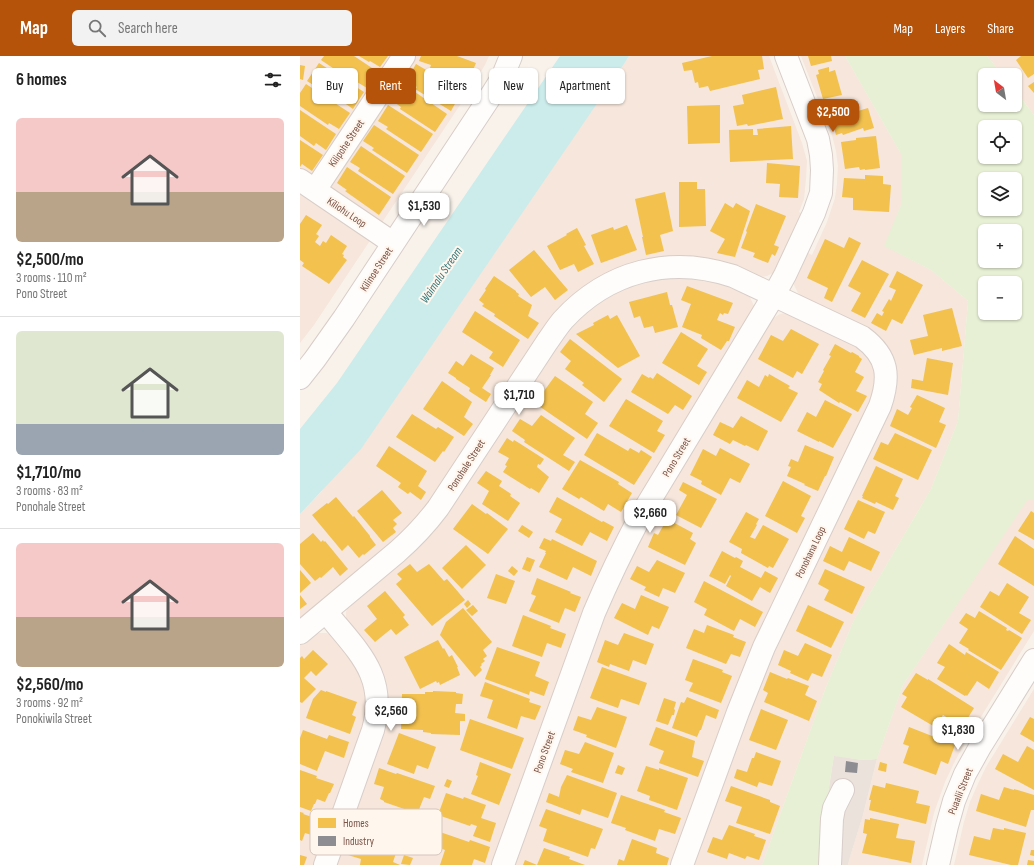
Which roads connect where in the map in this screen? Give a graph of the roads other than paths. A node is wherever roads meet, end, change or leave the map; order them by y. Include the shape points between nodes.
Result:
1 (404, 56) edge
2 (511, 56) edge
3 (786, 56) edge
4 (307, 185) edge
5 (393, 244) junction
6 (774, 295) junction
7 (300, 378) edge
8 (326, 612) junction
9 (300, 633) edge
10 (1034, 660) edge
11 (843, 790) dead end
12 (344, 809) edge
13 (328, 855) edge
14 (324, 865) edge
15 (503, 865) edge
16 (682, 865) edge
17 (830, 865) edge
18 (938, 865) edge

1 - 4 street, Kilipohe Street
2 - 5 street, Kilinoe Street via 492,94
3 - 6 street, Pono Street via 818,139 822,170 821,193 814,214
4 - 5 street, Kiliohu Loop
5 - 7 street, Kilinoe Street
6 - 8 street, Ponohale Street via 722,272 682,266 641,271 623,277 588,297 562,321 547,342 426,524
6 - 15 street, Pono Street via 641,515 607,582
6 - 16 street, Ponohana Loop via 869,342 884,365 886,387 880,406 764,647
8 - 9 street, Ponohale Street
8 - 12 street via 368,666 376,687 378,708 373,730
10 - 18 street, Puaalii Street via 965,774 954,801
11 - 17 street via 834,808 832,819
13 - 14 street

